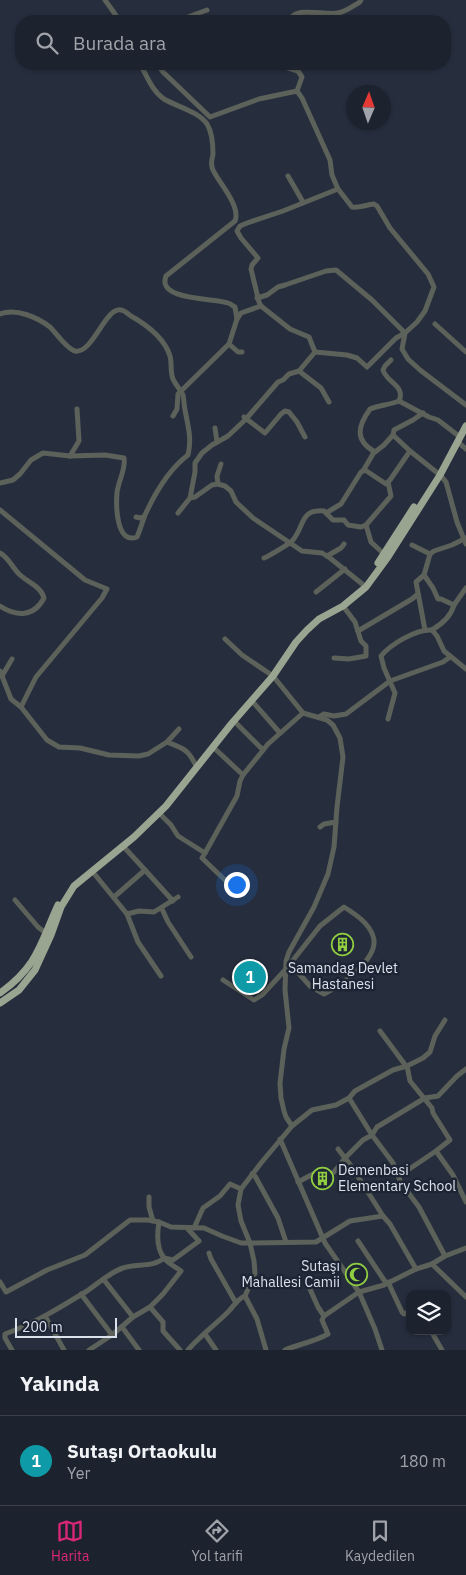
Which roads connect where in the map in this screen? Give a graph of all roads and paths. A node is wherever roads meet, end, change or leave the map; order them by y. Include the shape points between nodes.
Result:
1 (105, 0) edge
2 (360, 0) edge
3 (207, 10) dead end
4 (116, 15) edge
5 (193, 15) edge
6 (293, 15) edge
7 (143, 70) edge
8 (162, 70) edge
9 (295, 70) edge
10 (297, 92) junction
11 (288, 176) dead end
12 (338, 189) junction
13 (303, 202) junction
14 (258, 298) junction
15 (261, 306) junction
16 (0, 314) edge
17 (237, 319) junction
18 (435, 324) dead end
19 (405, 333) junction
20 (229, 344) junction
21 (465, 350) edge
22 (242, 352) dead end
23 (315, 352) junction
24 (392, 360) dead end
25 (299, 371) junction
26 (181, 391) junction
27 (399, 401) junction
28 (329, 402) dead end
29 (466, 405) edge
30 (77, 410) dead end
31 (423, 413) junction
32 (173, 416) dead end
33 (245, 418) junction
34 (466, 418) edge
35 (466, 426) edge
36 (215, 428) dead end
37 (393, 435) junction
38 (305, 437) dead end
39 (458, 438) junction
40 (217, 442) junction
41 (466, 449) edge
42 (373, 451) junction
43 (410, 451) junction
44 (70, 456) junction
45 (188, 456) junction
46 (195, 463) junction
47 (221, 464) dead end
48 (363, 470) junction
49 (438, 474) junction
50 (388, 482) junction
51 (0, 484) edge
52 (218, 484) junction
53 (190, 498) junction
54 (0, 510) edge
55 (178, 513) dead end
56 (326, 513) junction
57 (136, 517) dead end
58 (144, 517) junction
59 (366, 525) junction
60 (465, 540) edge
61 (291, 543) junction
62 (344, 544) dead end
63 (412, 545) dead end
64 (0, 554) edge
65 (430, 554) junction
66 (386, 555) junction
67 (327, 556) junction
68 (264, 558) dead end
69 (345, 569) junction
70 (424, 575) junction
71 (364, 585) junction
72 (466, 588) edge
73 (316, 592) dead end
74 (418, 594) junction
75 (454, 605) junction
76 (0, 606) edge
77 (343, 606) junction
78 (425, 630) junction
79 (432, 630) junction
80 (358, 631) junction
81 (224, 639) dead end
82 (450, 657) junction
83 (334, 658) dead end
84 (12, 659) dead end
85 (466, 668) edge
86 (1, 673) edge
87 (272, 675) junction
88 (390, 681) junction
89 (252, 701) junction
90 (21, 707) junction
91 (303, 713) junction
92 (318, 717) junction
93 (388, 719) dead end
94 (234, 721) junction
95 (179, 729) dead end
96 (280, 733) junction
97 (168, 742) junction
98 (213, 746) junction
99 (263, 750) junction
100 (194, 764) junction
101 (243, 775) junction
102 (159, 813) junction
103 (336, 822) junction
104 (320, 827) dead end
105 (122, 846) junction
106 (204, 853) junction
107 (145, 870) junction
108 (92, 871) junction
109 (228, 884) dead end
110 (114, 897) junction
111 (178, 897) dead end
112 (15, 900) dead end
113 (173, 901) junction
114 (162, 908) junction
115 (127, 914) junction
116 (47, 934) junction
117 (192, 957) dead end
118 (286, 969) junction
119 (161, 976) dead end
120 (223, 980) dead end
121 (0, 993) edge
122 (0, 1004) edge
123 (446, 1020) dead end
124 (380, 1031) dead end
125 (407, 1066) junction
126 (466, 1069) edge
127 (349, 1098) junction
128 (425, 1098) junction
129 (292, 1126) junction
130 (372, 1135) junction
131 (280, 1140) junction
132 (338, 1149) dead end
133 (436, 1151) junction
134 (345, 1158) junction
135 (252, 1174) junction
136 (399, 1176) junction
137 (298, 1182) junction
138 (241, 1189) junction
139 (149, 1197) dead end
140 (466, 1202) edge
141 (383, 1216) junction
142 (153, 1221) junction
143 (160, 1222) junction
144 (187, 1228) junction
145 (194, 1228) junction
146 (323, 1238) junction
147 (358, 1241) dead end
148 (286, 1242) junction
149 (250, 1244) junction
150 (466, 1248) edge
151 (209, 1253) dead end
152 (445, 1256) junction
153 (164, 1258) junction
154 (432, 1264) junction
155 (416, 1270) junction
156 (104, 1280) junction
157 (0, 1282) edge
158 (387, 1283) junction
159 (309, 1286) dead end
160 (359, 1292) junction
161 (81, 1294) junction
162 (245, 1296) junction
163 (466, 1297) edge
164 (236, 1303) junction
165 (150, 1306) junction
166 (406, 1313) edge
167 (45, 1316) junction
168 (324, 1316) junction
169 (133, 1317) junction
170 (122, 1327) junction
171 (205, 1334) junction
172 (3, 1335) edge
173 (112, 1335) junction
174 (433, 1335) edge
175 (12, 1350) edge
176 (64, 1350) edge
177 (89, 1350) edge
178 (139, 1350) edge
179 (180, 1350) edge
180 (188, 1350) edge
181 (216, 1350) edge
182 (266, 1350) edge
183 (285, 1350) edge
184 (382, 1350) edge
185 (442, 1350) edge

1 - 4 street
2 - 6 street via 338,13
3 - 5 street
7 - 17 street via 155,92 195,114 206,124 212,137 212,167 236,214 235,221 166,276 165,285 190,298 228,303 235,307
8 - 10 street via 210,117 259,99
9 - 10 street via 302,77
10 - 12 street via 330,160
11 - 13 street
12 - 13 street
12 - 19 street via 352,207 377,206 390,228 428,274 434,287 425,311
13 - 14 street via 238,228 241,238 258,258 251,269
14 - 15 street
14 - 19 street via 285,284 326,270 336,270
15 - 17 street via 241,313
15 - 23 street via 290,329 309,337
16 - 26 street via 20,313 34,318 50,327 75,351 86,348 100,327 116,311 122,310 163,340 173,378
17 - 20 street
18 - 21 street
19 - 23 street via 367,367 357,358 347,355
19 - 29 street via 402,349 408,359
20 - 22 street
20 - 26 street
23 - 25 street
24 - 27 street via 383,370 384,375 398,386
25 - 28 street via 321,388
25 - 33 street via 278,382
26 - 32 street
26 - 45 street via 190,430
27 - 31 street
27 - 42 street via 375,407 367,413 359,434
30 - 44 street via 79,441
31 - 37 street via 394,430
31 - 39 street via 438,420
33 - 38 street via 265,433 281,414 289,412
33 - 40 street via 228,436
34 - 39 highway
35 - 39 highway
36 - 40 street
37 - 42 street
37 - 43 street
39 - 41 street
39 - 49 highway
40 - 46 street
42 - 48 street
43 - 49 street
43 - 50 street
44 - 51 street via 43,453 31,460 13,480
44 - 58 street via 124,458 117,492 117,515 123,533 128,538 137,537
45 - 46 street
45 - 58 street via 165,478
46 - 53 street
47 - 52 street
48 - 50 street via 386,484
48 - 56 street via 341,504
49 - 60 street via 446,482
49 - 66 highway
50 - 59 street via 391,496
52 - 53 street
52 - 61 street via 231,491 236,502 253,518
53 - 55 street
54 - 90 street via 85,580 107,589 36,677
56 - 59 street via 333,520 344,520 348,525
56 - 61 street via 311,512
57 - 58 street
59 - 66 street via 371,542
60 - 65 street
61 - 67 street via 302,551
61 - 68 street
62 - 67 street
63 - 65 street
64 - 76 street via 42,592 44,598 28,613 12,613
65 - 70 street
66 - 71 highway
67 - 69 street
69 - 71 street
69 - 73 street
70 - 74 street via 416,582
70 - 75 street via 438,599
71 - 77 highway
71 - 87 highway via 310,622 293,641
72 - 75 street
74 - 78 street
74 - 80 street
75 - 79 street via 452,612
77 - 80 street
77 - 87 highway via 306,630
78 - 79 street
78 - 88 street via 405,638 381,656
79 - 82 street
80 - 83 street via 366,646 366,656
81 - 87 street via 242,658
82 - 85 street
82 - 88 street
84 - 86 street
86 - 90 street via 11,699
87 - 89 highway
87 - 91 street
87 - 100 highway
88 - 92 street via 346,714
88 - 93 street via 395,693
89 - 94 highway
89 - 96 street
90 - 97 street via 47,740 59,747 139,756
91 - 92 street
91 - 96 street
92 - 103 street via 333,725 343,747
94 - 98 highway
94 - 99 street
95 - 97 street
96 - 99 street
97 - 100 street via 186,750
98 - 101 street
98 - 102 highway
99 - 101 street
100 - 116 highway via 144,823 72,882 60,900
101 - 106 street via 237,796
102 - 105 highway
102 - 106 street via 178,836
103 - 104 street
103 - 118 street via 328,874 289,952
105 - 107 street
105 - 108 highway
106 - 109 street via 202,858
107 - 110 street
107 - 113 street
108 - 110 street
108 - 122 highway via 67,895 35,970 19,990
110 - 115 street
111 - 113 street
112 - 116 street
113 - 114 street
114 - 115 street via 154,912
114 - 117 street
115 - 119 street via 138,942
116 - 121 highway via 28,968
118 - 118 street via 320,926 344,907 367,925 374,937 374,949 360,968 324,994 310,986 294,969
118 - 120 street via 254,1000
118 - 129 street via 289,1028 280,1084 284,1111
123 - 125 street via 435,1036 430,1052
124 - 125 street
125 - 127 street via 393,1070 355,1091
125 - 128 street via 410,1080
126 - 128 street via 438,1096
127 - 129 street via 336,1105 312,1110
127 - 130 street
128 - 130 street via 377,1127
128 - 133 street via 450,1140
129 - 131 street
130 - 134 street
130 - 136 street
131 - 135 street
131 - 137 street
132 - 134 street
133 - 136 street
133 - 140 street via 453,1174
134 - 137 street via 329,1175 317,1172
134 - 141 street
135 - 138 street
135 - 148 street via 273,1209
136 - 152 street
137 - 146 street
138 - 145 street via 230,1184 220,1196 202,1208
138 - 149 street via 238,1205
139 - 142 street
141 - 146 street via 350,1221
141 - 155 street
142 - 143 street
142 - 157 street via 130,1220 85,1255 47,1270 6,1292
143 - 144 street
143 - 153 street via 158,1247
144 - 145 street
144 - 153 street via 198,1241 173,1260
145 - 149 street via 204,1228
146 - 148 street via 316,1242
146 - 160 street
147 - 158 street
148 - 149 street
149 - 162 street via 255,1273
150 - 152 street
151 - 164 street
152 - 154 street
153 - 156 street via 160,1262 117,1270
153 - 165 street via 181,1271
154 - 155 street
154 - 163 street
155 - 158 street
156 - 161 street
156 - 169 street
158 - 160 street
158 - 166 street via 402,1312
159 - 168 street
160 - 168 street
160 - 184 street
161 - 167 street
161 - 173 street
162 - 164 street
162 - 182 street
164 - 171 street
165 - 169 street
165 - 179 street via 162,1322 163,1331
167 - 172 street
167 - 176 street
168 - 183 street via 322,1320 328,1334
169 - 170 street
170 - 173 street
170 - 178 street
171 - 180 street
171 - 181 street
172 - 175 street
173 - 177 street
174 - 185 street

